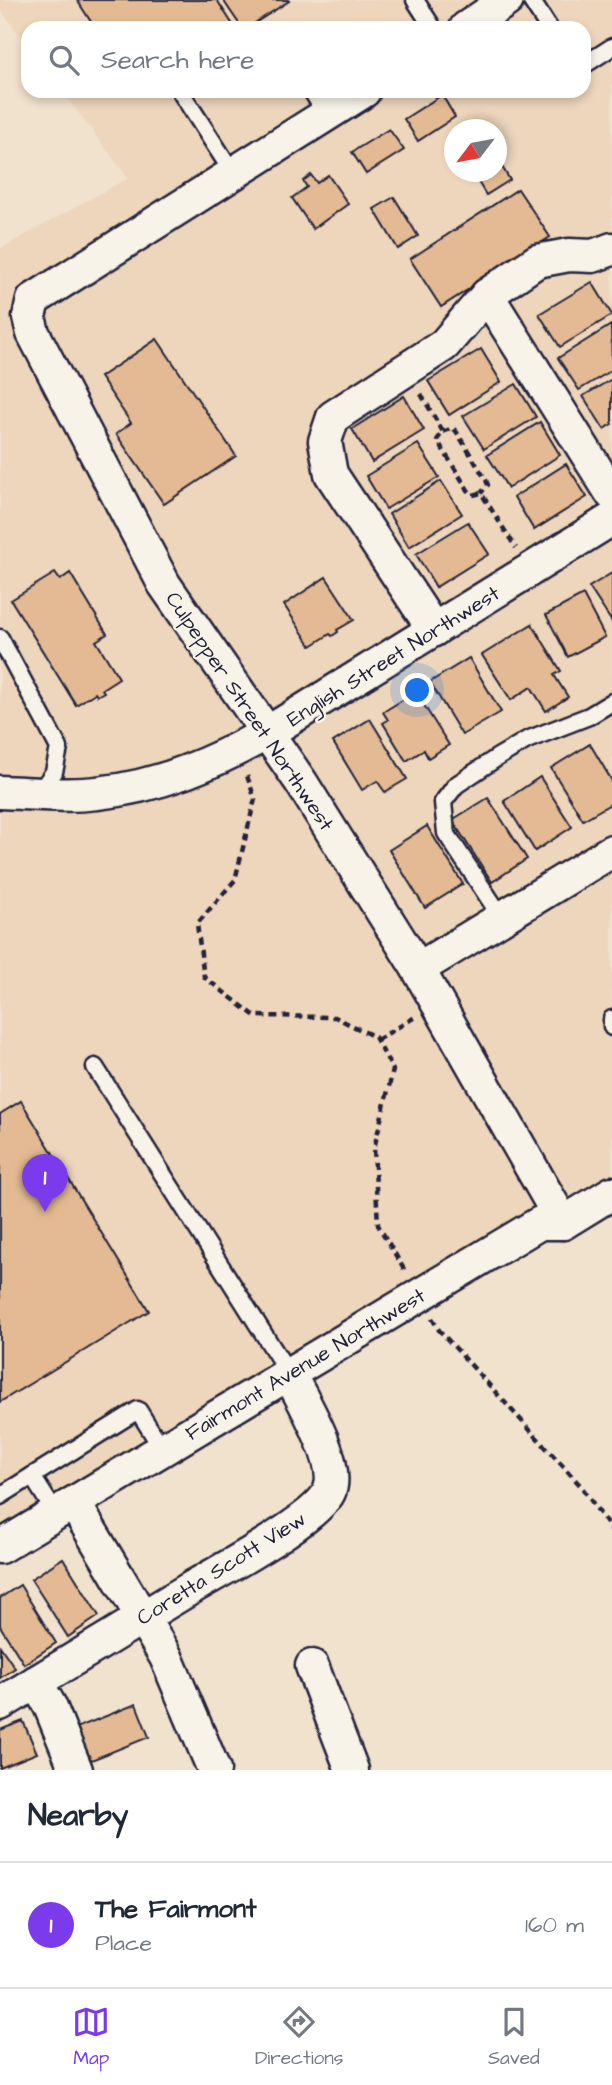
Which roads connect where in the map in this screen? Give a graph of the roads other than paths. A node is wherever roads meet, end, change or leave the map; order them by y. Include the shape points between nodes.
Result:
1 (415, 0) edge
2 (507, 0) edge
3 (531, 0) edge
4 (428, 21) edge
5 (476, 21) edge
6 (544, 21) edge
7 (612, 47) edge
8 (591, 60) edge
9 (185, 98) edge
10 (319, 102) edge
11 (233, 173) junction
12 (612, 249) edge
13 (488, 295) junction
14 (612, 494) edge
15 (612, 519) edge
16 (435, 630) junction
17 (0, 638) edge
18 (612, 702) edge
19 (268, 733) junction
20 (0, 792) edge
21 (39, 793) junction
22 (612, 852) edge
23 (502, 918) junction
24 (418, 969) junction
25 (612, 1019) edge
26 (612, 1027) edge
27 (95, 1067) dead end
28 (612, 1193) edge
29 (563, 1223) junction
30 (289, 1374) junction
31 (163, 1450) junction
32 (32, 1476) junction
33 (0, 1496) edge
34 (65, 1508) junction
35 (3, 1540) edge
36 (143, 1617) junction
37 (312, 1666) dead end
38 (36, 1682) junction
39 (0, 1704) edge
40 (76, 1770) edge
41 (214, 1770) edge
42 (352, 1770) edge

1 - 4 lane
2 - 5 street
3 - 6 lane
7 - 8 lane
9 - 11 lane
10 - 11 street, Culpepper Street Northwest via 318,122
11 - 19 street, Culpepper Street Northwest via 33,300 29,317 33,333 164,584
12 - 13 street via 593,256 537,261
13 - 14 street
13 - 16 street via 444,345 333,417 325,441 331,474
15 - 16 street, English Street Northwest
16 - 19 street, English Street Northwest
17 - 21 lane via 59,748 54,772
18 - 23 lane via 498,757 456,785 443,802 446,833
19 - 21 street, English Street Northwest via 188,771 140,785 97,793
19 - 24 street, Culpepper Street Northwest
20 - 21 street, English Street Northwest
22 - 23 street
23 - 24 street
24 - 29 street, Culpepper Street Northwest
25 - 26 lane
27 - 30 lane
28 - 29 street, Fairmont Avenue Northwest
29 - 30 street, Fairmont Avenue Northwest via 540,1223
30 - 31 street, Fairmont Avenue Northwest
30 - 36 street, Coretta Scott View via 320,1438 331,1470 330,1491 298,1523
31 - 32 lane via 138,1410
31 - 34 street, Fairmont Avenue Northwest
32 - 33 lane
32 - 34 lane
34 - 35 street, Fairmont Avenue Northwest
34 - 36 street
36 - 38 street, Coretta Scott View
36 - 41 street via 166,1657
37 - 42 street
38 - 39 street, Coretta Scott View
38 - 40 street

